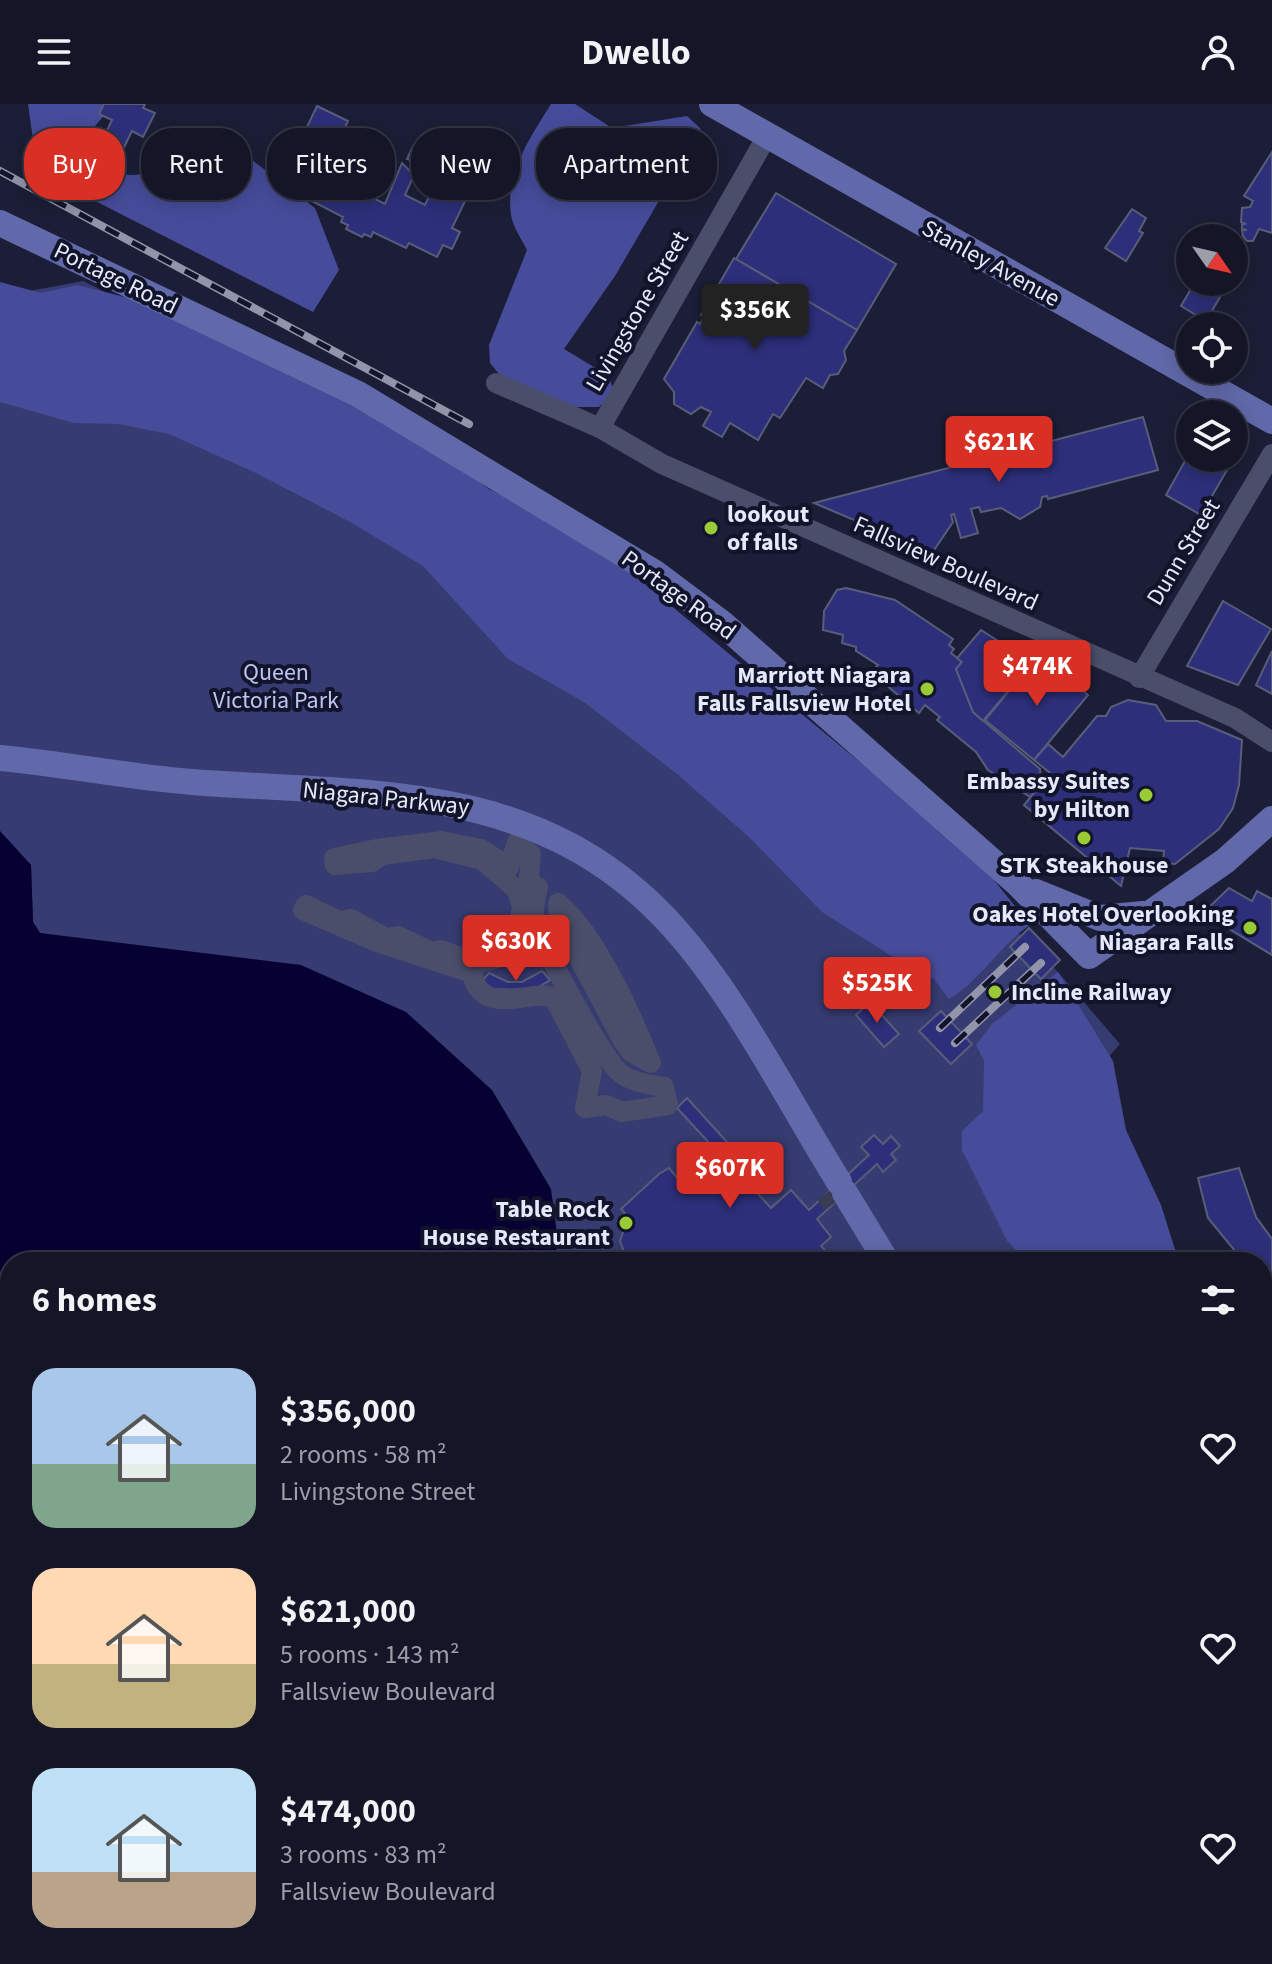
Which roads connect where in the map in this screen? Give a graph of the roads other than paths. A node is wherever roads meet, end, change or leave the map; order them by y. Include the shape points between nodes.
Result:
1 (712, 104) edge
2 (767, 136) junction
3 (0, 223) edge
4 (496, 383) dead end
5 (1272, 421) edge
6 (600, 428) junction
7 (1272, 454) edge
8 (1139, 678) junction
9 (1272, 742) edge
10 (0, 758) edge
11 (0, 774) edge
12 (1272, 819) edge
13 (1018, 884) junction
14 (558, 903) joint
15 (1148, 913) junction
16 (585, 1108) joint
17 (837, 1192) junction
18 (865, 1252) edge
19 (880, 1252) edge

1 - 2 main road, Stanley Avenue
2 - 5 main road, Stanley Avenue
2 - 6 street, Livingstone Street
3 - 13 main road, Portage Road via 358,394 655,573 723,624
4 - 6 street, Fallsview Boulevard
6 - 8 street, Fallsview Boulevard via 662,464
7 - 8 street, Dunn Street
8 - 9 street, Fallsview Boulevard via 1235,718
10 - 17 main road, Niagara Parkway via 187,781 425,798 487,810 540,830 625,882 679,934 715,982
11 - 17 main road, Niagara Parkway via 168,795 421,813 485,826 567,860 626,901 677,954
12 - 15 main road, Portage Road via 1225,861
13 - 15 main road via 1100,918
13 - 15 main road, Portage Road via 1089,956
14 - 14 street via 577,918 651,1063 627,1048 559,921
16 - 16 street via 592,1071 554,998 492,997 475,985 472,973 377,942 303,910 306,905 339,921 351,919 386,938 398,936 432,952 442,950 484,964 510,948 520,928 521,901 510,880 482,860 435,848 382,855 372,862 335,865 334,858 442,841 481,849 509,867 517,842 526,849 531,854 529,877 538,887 536,926 608,1059 620,1073 664,1087 668,1105 622,1112 606,1105
17 - 18 main road, Niagara Parkway
17 - 19 main road, Niagara Parkway

